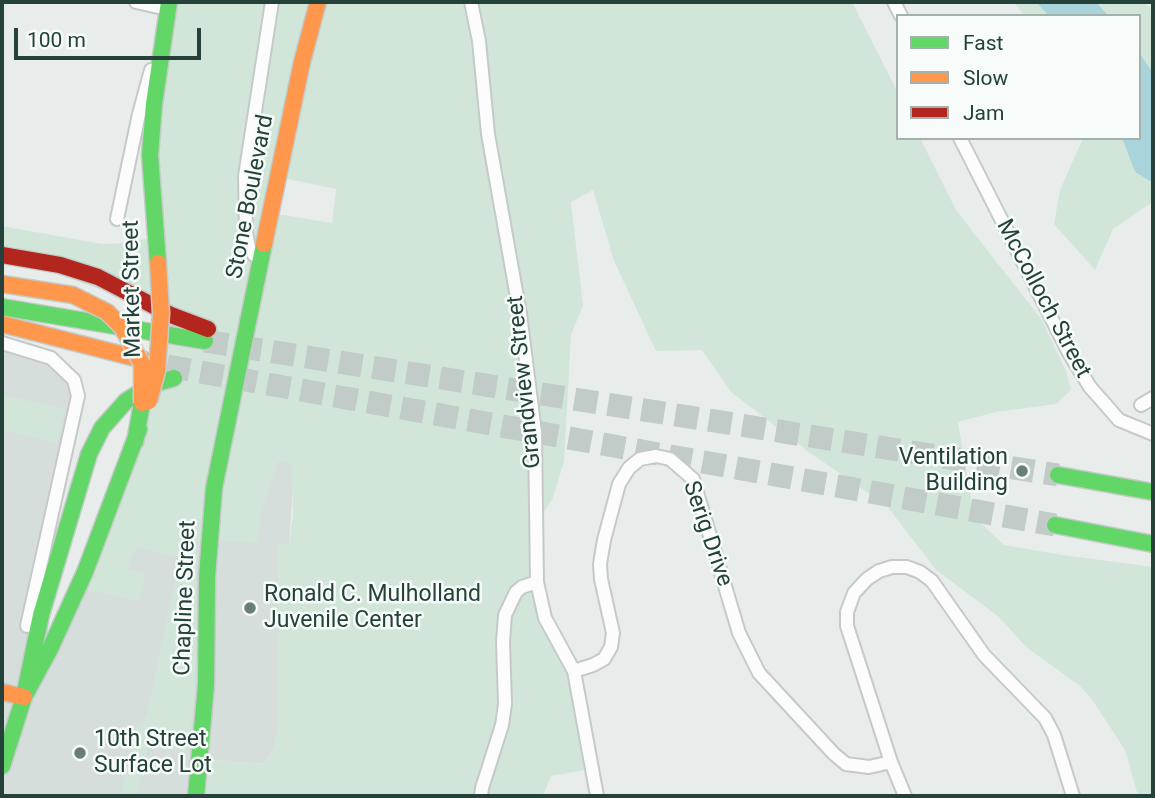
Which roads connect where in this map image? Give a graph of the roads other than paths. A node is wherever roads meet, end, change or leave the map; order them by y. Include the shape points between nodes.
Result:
1 (136, 2) edge
2 (272, 2) edge
3 (318, 2) edge
4 (471, 2) edge
5 (167, 11) edge
6 (961, 140) edge
7 (117, 219) dead end
8 (2, 255) edge
9 (262, 259) junction
10 (2, 284) edge
11 (2, 307) edge
12 (2, 324) edge
13 (2, 343) edge
14 (1153, 398) edge
15 (146, 402) junction
16 (233, 403) joint
17 (1141, 405) dead end
18 (1153, 434) edge
19 (1058, 475) tunnel mouth
20 (1153, 492) edge
21 (1153, 533) edge
22 (1153, 544) edge
23 (537, 582) junction
24 (575, 671) junction
25 (2, 692) edge
26 (24, 697) junction
27 (891, 761) junction
28 (2, 766) edge
29 (196, 796) edge
30 (481, 796) edge
31 (597, 796) edge
32 (905, 796) edge
33 (1073, 796) edge

1 - 5 street
2 - 9 street via 245,176 249,248
3 - 9 main road, Stone Boulevard
4 - 23 street, Grandview Street via 536,438
5 - 7 street, Market Street
5 - 15 main road, Market Street, bridge via 150,155 161,313 157,371
6 - 18 street, McColloch Street via 1090,387 1119,420
8 - 11 main road via 98,276 207,335
9 - 16 main road, Stone Boulevard
10 - 15 main road, bridge via 73,295 107,313 128,334 138,355
12 - 26 main road via 170,372 126,401 93,446 41,615
13 - 26 street via 40,353 60,364 74,380 78,396 23,644
14 - 17 street
15 - 26 main road via 85,572
16 - 29 main road, Chapline Street via 210,527 206,685
19 - 20 main road
21 - 22 main road via 1055,525
23 - 24 street, Grandview Street via 545,618
23 - 30 street via 516,592 505,615 505,704
24 - 27 street, Serig Drive via 604,659 611,647 614,633 600,564 619,484 640,459 670,459 693,480 738,633 759,673 846,764 869,767
24 - 31 street, Grandview Street
25 - 26 main road
26 - 28 main road
27 - 32 street
27 - 33 street via 849,635 847,612 854,593 867,579 879,570 907,567 932,582 984,655 1045,718

